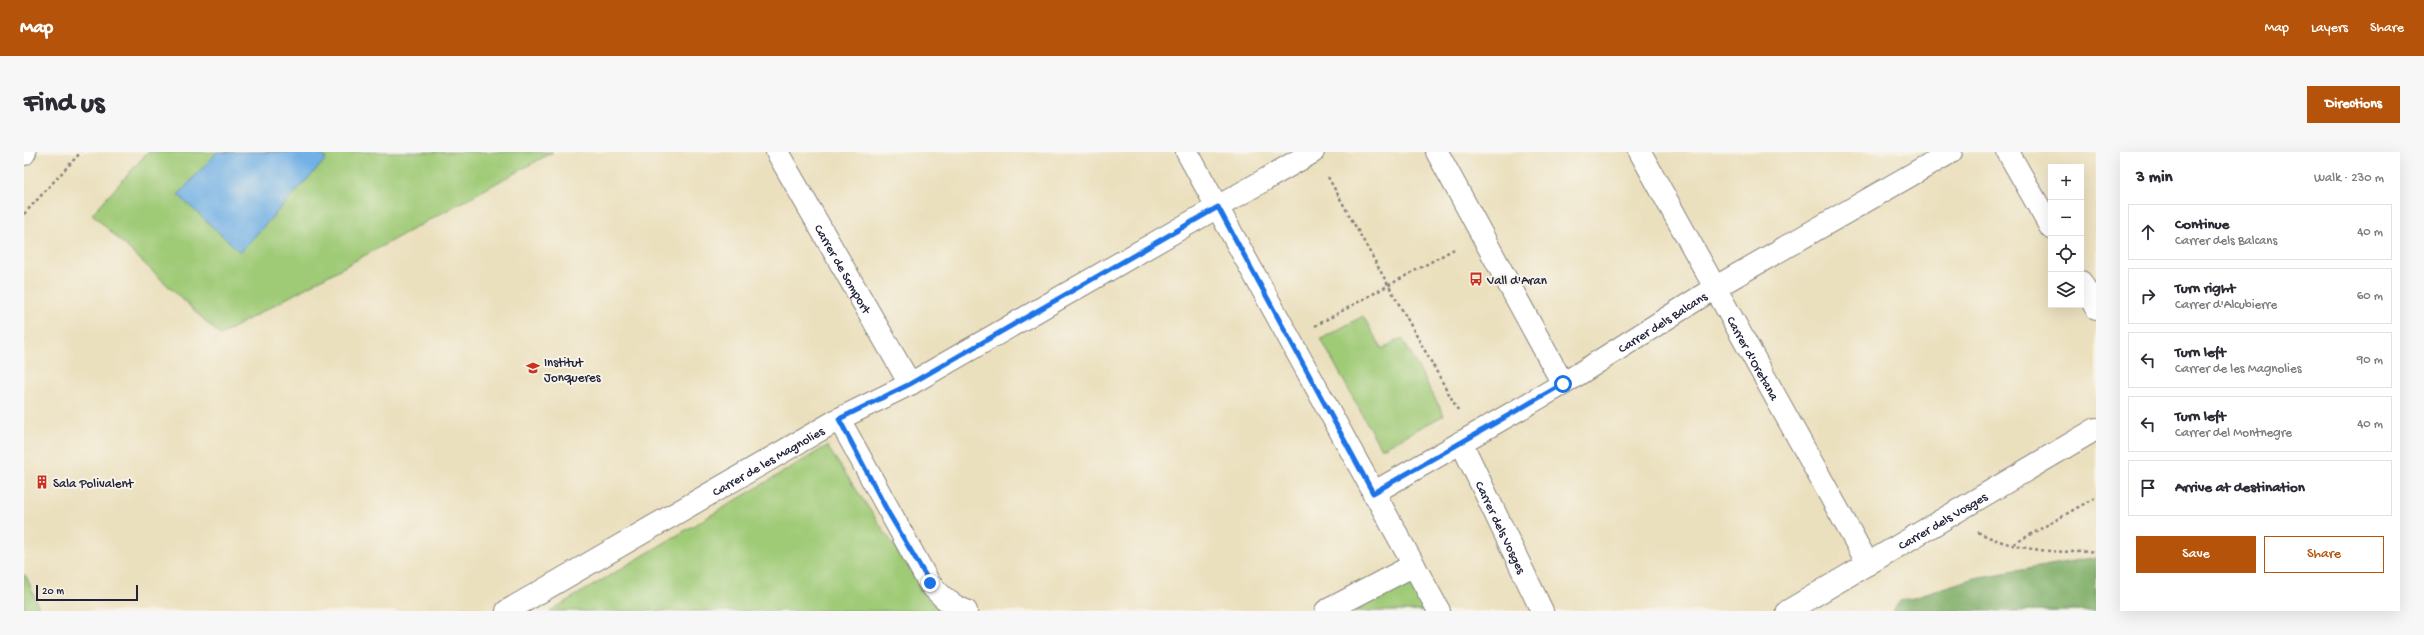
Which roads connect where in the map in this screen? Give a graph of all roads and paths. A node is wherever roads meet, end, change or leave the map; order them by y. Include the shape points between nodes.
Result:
1 (81, 152) edge
2 (1187, 152) edge
3 (1313, 152) edge
4 (1436, 152) edge
5 (1640, 152) edge
6 (1951, 152) edge
7 (2008, 152) edge
8 (782, 154) edge
9 (1326, 175) dead end
10 (1218, 207) junction
11 (24, 214) edge
12 (2048, 223) edge
13 (1481, 234) junction
14 (1389, 285) junction
15 (1716, 287) junction
16 (2084, 287) edge
17 (2096, 308) edge
18 (1314, 326) dead end
19 (910, 384) junction
20 (1563, 384) junction
21 (839, 419) junction
22 (2096, 429) edge
23 (1467, 439) junction
24 (1373, 493) junction
25 (2096, 496) edge
26 (1948, 517) junction
27 (2014, 544) junction
28 (2096, 552) edge
29 (1868, 564) junction
30 (1414, 565) junction
31 (507, 611) edge
32 (966, 611) edge
33 (1326, 611) edge
34 (1439, 611) edge
35 (1542, 611) edge
36 (1788, 611) edge

1 - 11 path
2 - 10 street
3 - 10 street, Carrer de les Magnolies
4 - 13 street
5 - 15 street, Carrer d'Oretana
6 - 15 street, Carrer dels Balcans
7 - 12 street
8 - 19 street, Carrer de Somport
9 - 14 path
10 - 19 street, Carrer de les Magnolies
10 - 24 street
13 - 14 path
13 - 20 street
14 - 18 path
14 - 23 path
15 - 20 street, Carrer dels Balcans
15 - 29 street, Carrer d'Oretana
16 - 17 street
19 - 21 street, Carrer de les Magnolies
20 - 23 street, Carrer dels Balcans
21 - 31 street, Carrer de les Magnolies
21 - 32 street via 888,512 930,583 942,597
22 - 26 street, Carrer dels Vosges
23 - 24 street, Carrer dels Balcans
23 - 35 street, Carrer dels Vosges
24 - 30 street
25 - 27 path
26 - 27 path via 1993,540
26 - 29 street, Carrer dels Vosges
27 - 28 path via 2068,553
29 - 36 street, Carrer dels Vosges
30 - 33 street
30 - 34 street

